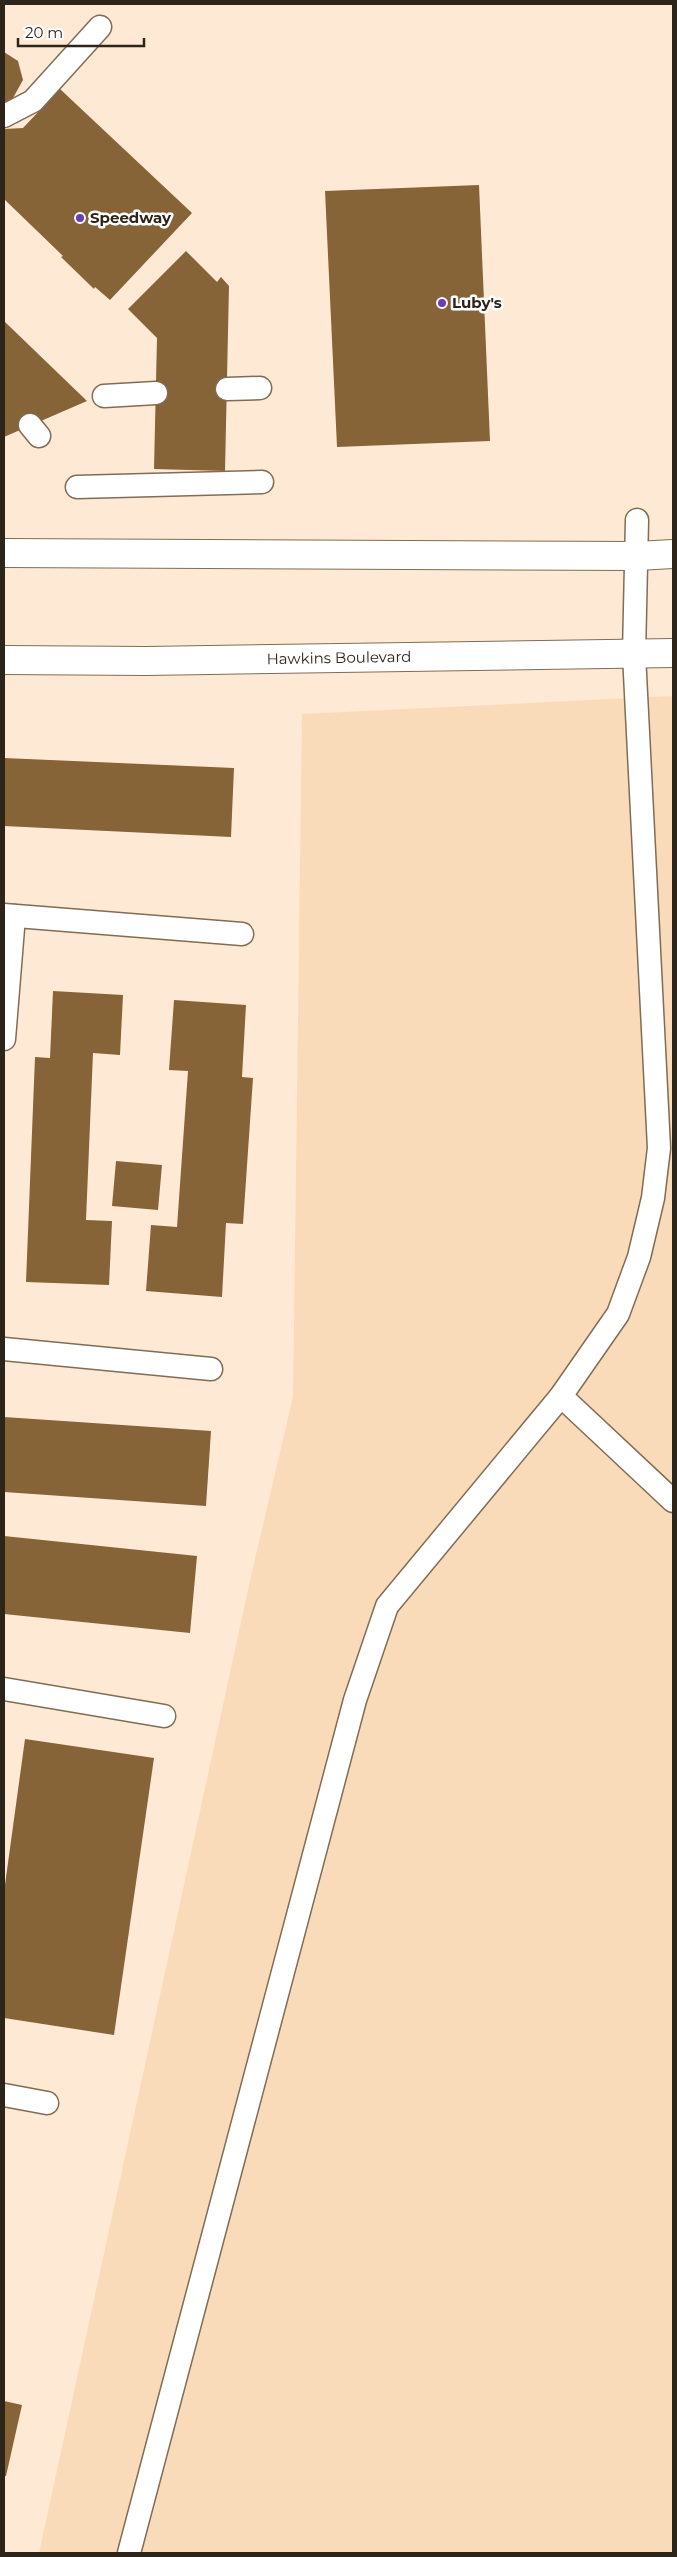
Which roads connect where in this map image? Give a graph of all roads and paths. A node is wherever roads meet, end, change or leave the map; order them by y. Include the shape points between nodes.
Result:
1 (100, 27) dead end
2 (4, 116) edge
3 (260, 388) dead end
4 (226, 389) dead end
5 (156, 393) dead end
6 (104, 396) dead end
7 (262, 482) dead end
8 (77, 487) dead end
9 (637, 520) dead end
10 (4, 553) edge
11 (673, 554) edge
12 (637, 556) junction
13 (673, 653) edge
14 (634, 654) junction
15 (4, 660) edge
16 (9, 916) edge
17 (242, 934) dead end
18 (4, 1039) edge
19 (4, 1349) edge
20 (211, 1369) dead end
21 (561, 1396) junction
22 (673, 1501) edge
23 (4, 1689) edge
24 (164, 1716) dead end
25 (4, 2095) edge
26 (47, 2103) dead end
27 (129, 2553) edge

1 - 2 lane via 33,101
3 - 4 lane
5 - 6 lane
7 - 8 lane
9 - 12 lane
10 - 12 main road
11 - 12 main road
12 - 14 lane
13 - 14 main road, Hawkins Boulevard
14 - 15 main road, Hawkins Boulevard
14 - 21 lane via 659,1148 653,1198 640,1257 618,1314
16 - 17 lane
16 - 18 lane
19 - 20 lane
21 - 22 lane
21 - 27 lane via 387,1606 355,1700
23 - 24 lane
25 - 26 lane

